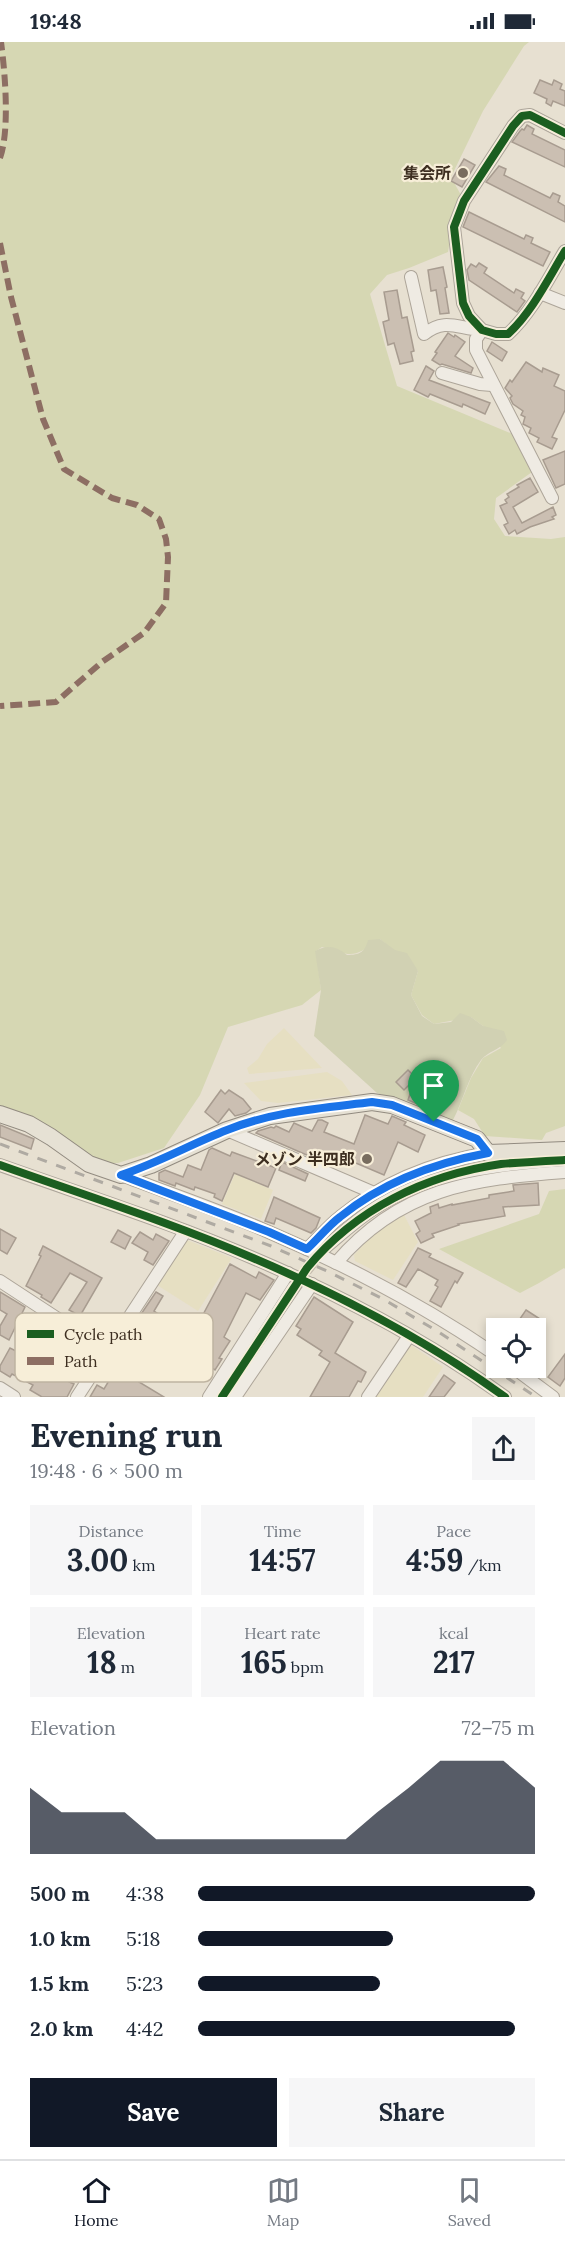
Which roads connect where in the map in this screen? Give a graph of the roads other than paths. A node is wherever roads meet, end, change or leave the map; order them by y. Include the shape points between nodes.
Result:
1 (565, 133) edge
2 (565, 251) edge
3 (411, 277) dead end
4 (540, 293) junction
5 (565, 303) edge
6 (482, 330) junction
7 (442, 373) dead end
8 (492, 385) junction
9 (552, 498) dead end
10 (0, 1114) edge
11 (227, 1130) junction
12 (565, 1150) edge
13 (488, 1153) junction
14 (565, 1160) edge
15 (0, 1165) edge
16 (565, 1172) edge
17 (121, 1175) junction
18 (374, 1193) junction
19 (185, 1232) junction
20 (307, 1249) junction
21 (321, 1251) tunnel mouth
22 (336, 1263) junction
23 (288, 1274) junction
24 (0, 1281) edge
25 (312, 1284) junction
26 (294, 1287) tunnel mouth
27 (49, 1313) edge
28 (132, 1313) edge
29 (409, 1336) junction
30 (486, 1349) edge
31 (528, 1378) edge
32 (87, 1382) edge
33 (0, 1388) edge
34 (14, 1397) edge
35 (77, 1397) edge
36 (209, 1397) edge
37 (222, 1397) edge
38 (235, 1397) edge
39 (368, 1397) edge
40 (505, 1397) edge
41 (554, 1397) edge

1 - 6 street via 522,116 458,213 454,226 463,303
2 - 4 street
3 - 6 street via 424,334 450,323
4 - 5 street
4 - 6 street via 508,334
6 - 8 street via 476,339 476,350
7 - 8 street
8 - 9 street
10 - 17 main road via 36,1128 89,1164
11 - 13 main road via 270,1116 372,1102 392,1105 477,1139
11 - 17 main road via 151,1166
11 - 18 street
12 - 13 main road
13 - 18 street via 442,1163
14 - 21 street via 501,1164 426,1182 371,1211
15 - 19 street
16 - 22 street via 504,1176 438,1191 378,1222
17 - 20 street
18 - 20 street via 339,1217
19 - 23 street
19 - 28 street
20 - 22 street
22 - 30 street via 397,1293
23 - 25 street
23 - 36 street
24 - 27 street
25 - 29 street
25 - 38 street
26 - 37 street
29 - 39 street
29 - 40 street
31 - 41 street
32 - 35 street
33 - 34 street

